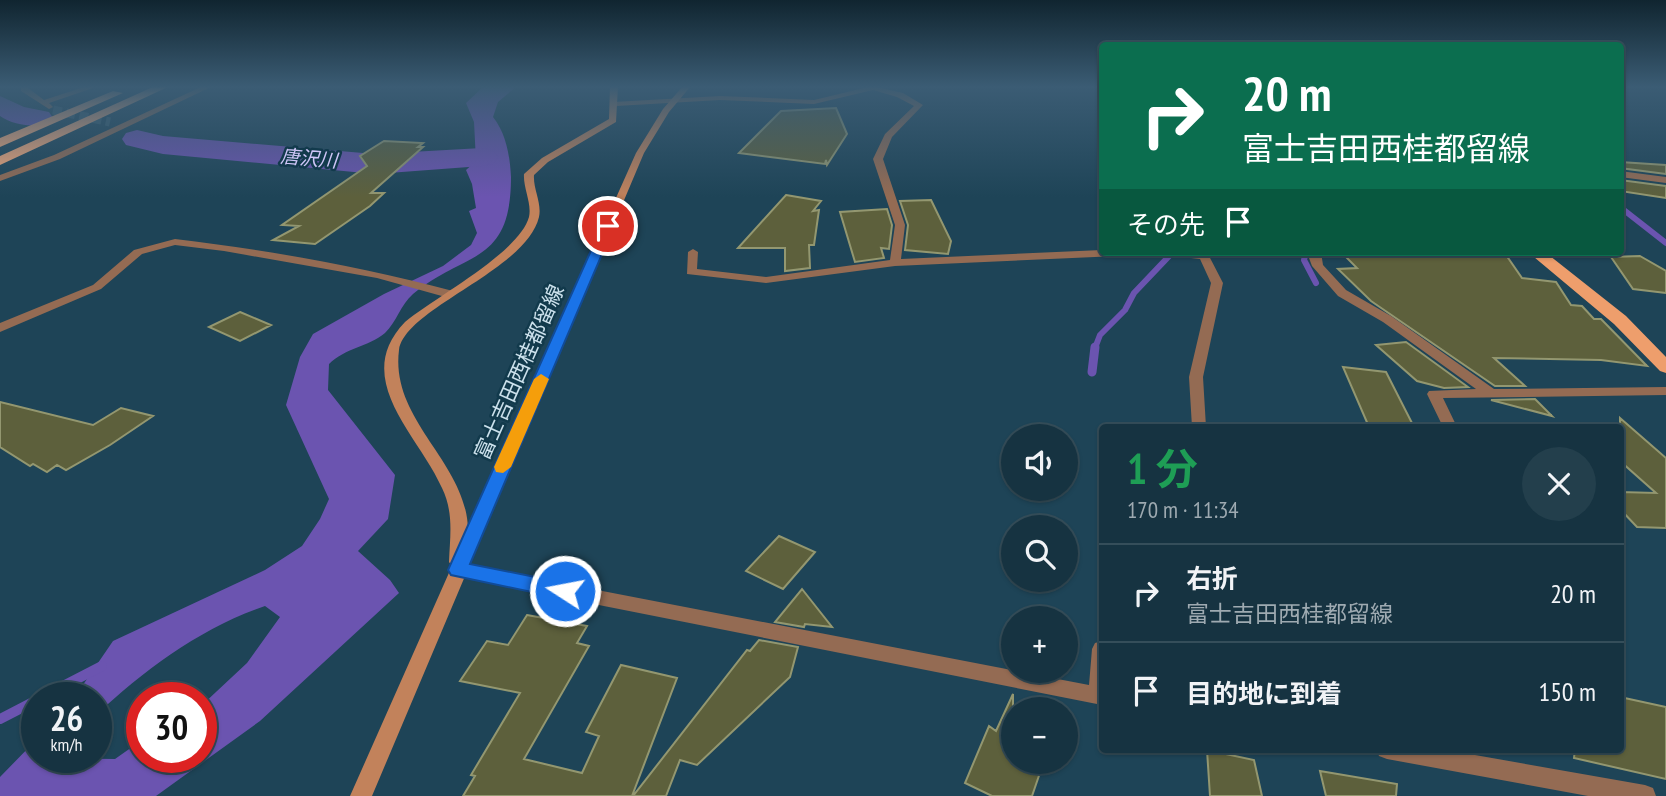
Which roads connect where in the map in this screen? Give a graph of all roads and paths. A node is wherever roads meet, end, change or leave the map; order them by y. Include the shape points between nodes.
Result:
1 (47, 123) tunnel mouth
2 (83, 123) edge
3 (119, 123) tunnel mouth
4 (608, 123) edge
5 (658, 123) edge
6 (901, 123) edge
7 (126, 124) joint
8 (0, 143) edge
9 (0, 161) edge
10 (1624, 175) edge
11 (0, 178) edge
12 (1666, 180) edge
13 (693, 252) dead end
14 (1099, 254) edge
15 (1204, 256) edge
16 (1315, 256) edge
17 (1541, 256) edge
18 (895, 263) junction
19 (449, 293) junction
20 (0, 328) edge
21 (1666, 368) edge
22 (1666, 391) edge
23 (1490, 393) junction
24 (1199, 424) edge
25 (1449, 424) edge
26 (458, 570) junction
27 (1099, 696) edge
28 (1409, 753) edge
29 (360, 796) edge
30 (1646, 796) edge

1 - 8 highway
2 - 9 highway
3 - 7 street
4 - 19 main road, 富士吉田西桂都留線 via 529,174 526,187 536,208 532,223 495,263
5 - 26 main road, 富士吉田西桂都留線 via 640,153
6 - 18 street via 888,136 878,159 900,225
7 - 11 street
10 - 12 street
13 - 18 street via 691,272 766,280
14 - 18 street
15 - 24 street via 1217,283 1196,377
16 - 23 street via 1318,266 1342,293 1387,318
17 - 21 highway via 1620,320
19 - 20 street via 378,275 175,242 138,252 97,287
19 - 26 main road, 富士吉田西桂都留線 via 394,343 391,364 392,390 459,511
22 - 23 street
23 - 25 street via 1434,394
26 - 27 street
26 - 29 main road, 富士吉田西桂都留線
28 - 30 street

